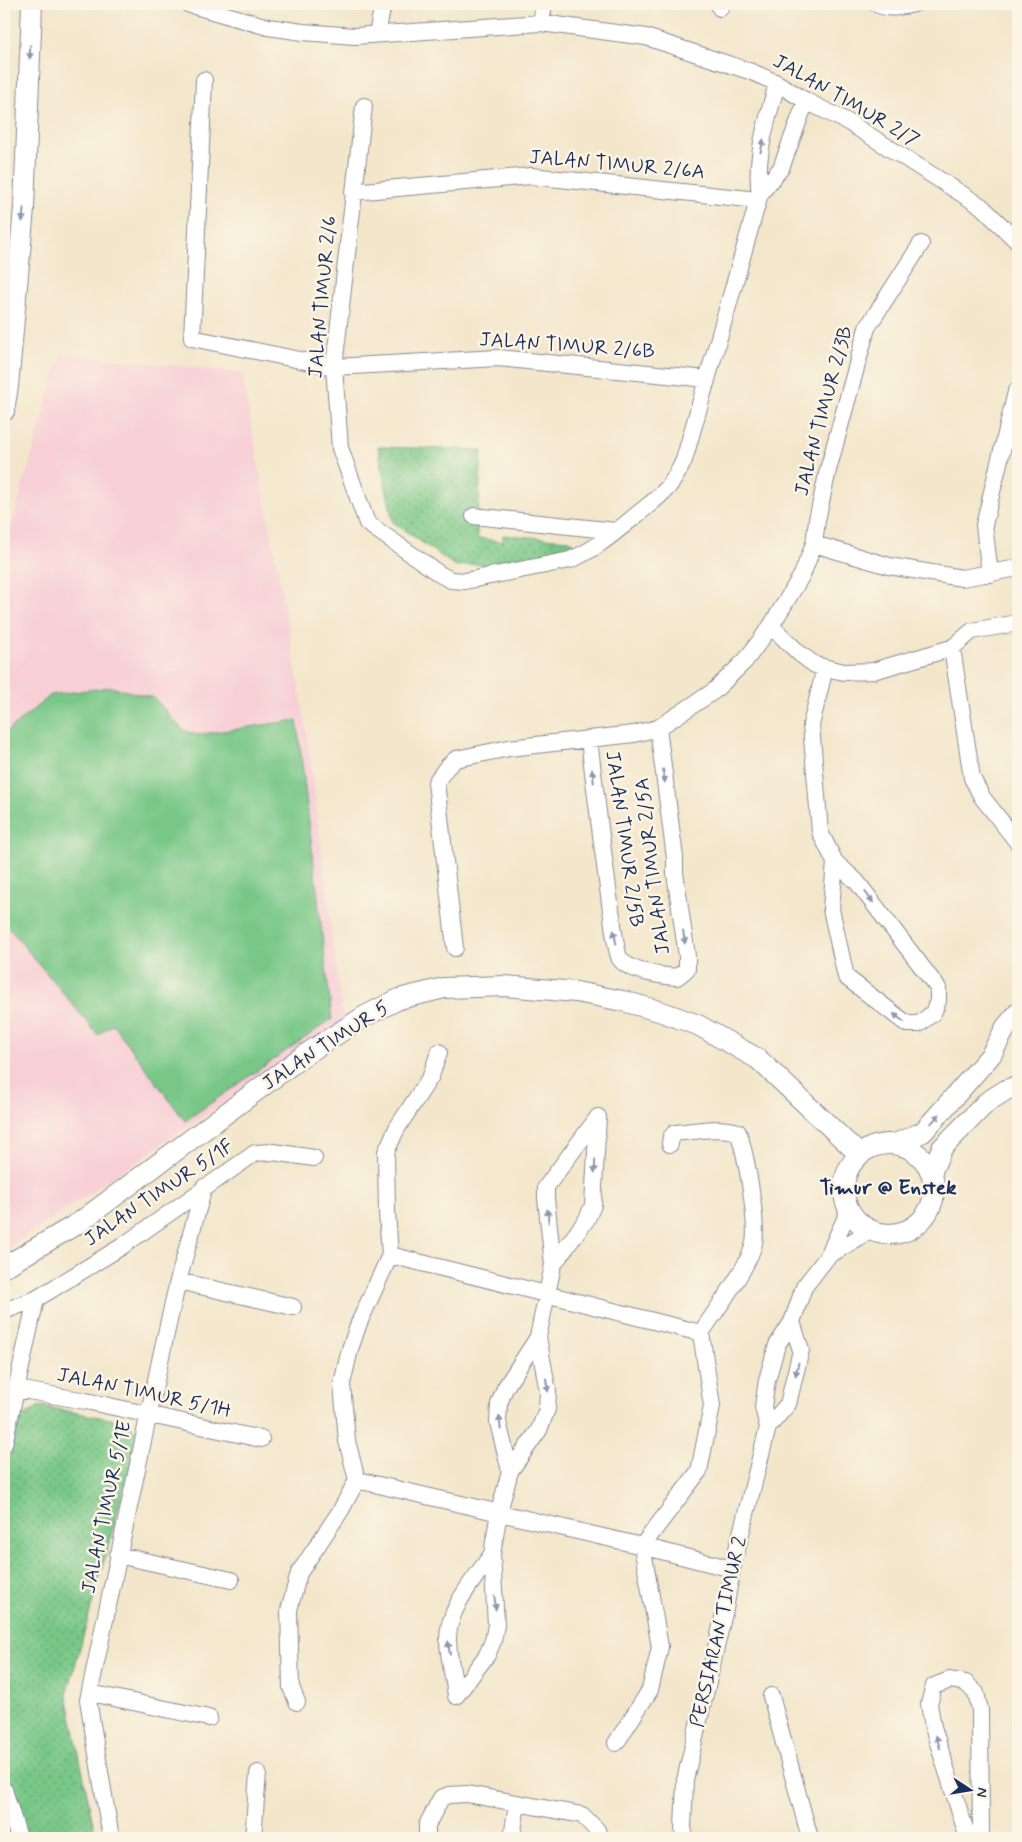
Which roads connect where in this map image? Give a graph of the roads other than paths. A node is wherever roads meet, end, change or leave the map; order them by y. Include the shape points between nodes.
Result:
1 (32, 4) edge
2 (188, 4) edge
3 (383, 4) edge
4 (544, 4) edge
5 (877, 4) edge
6 (914, 4) edge
7 (222, 9) edge
8 (541, 23) junction
9 (377, 34) junction
10 (204, 80) dead end
11 (776, 83) junction
12 (806, 101) junction
13 (364, 106) dead end
14 (353, 192) junction
15 (759, 197) junction
16 (1018, 242) edge
17 (921, 244) dead end
18 (334, 367) junction
19 (707, 379) junction
20 (1018, 390) edge
21 (5, 397) edge
22 (474, 516) dead end
23 (616, 531) junction
24 (814, 544) junction
25 (1018, 568) edge
26 (990, 574) junction
27 (1018, 623) edge
28 (771, 626) junction
29 (952, 648) junction
30 (825, 668) junction
31 (658, 728) junction
32 (589, 740) junction
33 (1018, 843) edge
34 (835, 862) junction
35 (455, 948) dead end
36 (660, 975) joint
37 (1018, 1013) edge
38 (439, 1052) dead end
39 (1018, 1086) edge
40 (670, 1144) dead end
41 (895, 1144) junction
42 (860, 1155) junction
43 (314, 1158) dead end
44 (931, 1173) junction
45 (204, 1187) junction
46 (849, 1210) junction
47 (871, 1230) junction
48 (390, 1255) junction
49 (828, 1256) junction
50 (553, 1265) junction
51 (4, 1268) edge
52 (178, 1281) junction
53 (546, 1294) junction
54 (36, 1299) junction
55 (293, 1307) dead end
56 (4, 1311) edge
57 (792, 1322) junction
58 (701, 1333) junction
59 (538, 1337) junction
60 (17, 1389) junction
61 (149, 1414) junction
62 (768, 1427) junction
63 (261, 1439) dead end
64 (4, 1444) edge
65 (510, 1470) junction
66 (357, 1480) junction
67 (499, 1512) junction
68 (642, 1546) junction
69 (492, 1554) junction
70 (118, 1555) junction
71 (732, 1570) junction
72 (231, 1580) dead end
73 (90, 1693) junction
74 (771, 1696) dead end
75 (297, 1702) dead end
76 (208, 1718) dead end
77 (616, 1743) dead end
78 (258, 1773) dead end
79 (4, 1790) edge
80 (518, 1804) junction
81 (19, 1838) edge
82 (111, 1838) edge
83 (253, 1838) edge
84 (426, 1838) edge
85 (512, 1838) edge
86 (599, 1838) edge
87 (684, 1838) edge
88 (810, 1838) edge
89 (968, 1838) edge
90 (981, 1838) edge

1 -> 21 street via 24,208
2 - 7 street, JALAN TIMUR 2/7
3 - 9 street
4 - 8 street
5 - 6 street via 898,7
7 - 9 street, JALAN TIMUR 2/7 via 268,27 355,36
8 - 9 street, JALAN TIMUR 2/7
8 - 11 street, JALAN TIMUR 2/7 via 646,36
10 - 18 street, JALAN TIMUR 2/6B via 192,338
11 - 12 street, JALAN TIMUR 2/7
15 -> 11 street via 758,163
12 - 15 street via 781,168
12 - 16 street, JALAN TIMUR 2/7 via 848,122 981,206
13 - 14 street, JALAN TIMUR 2/6
14 - 15 street, JALAN TIMUR 2/6A via 531,176
14 - 18 street, JALAN TIMUR 2/6
15 - 19 street, JALAN TIMUR 2/6
17 - 24 street, JALAN TIMUR 2/3B via 867,328 828,470
18 - 19 street, JALAN TIMUR 2/6B via 498,358
18 - 23 street, JALAN TIMUR 2/6 via 340,448 367,523 441,575 465,581 570,560 594,548
19 - 23 street, JALAN TIMUR 2/6 via 678,474 658,498
20 - 26 street via 984,525
22 - 23 street
24 - 26 street via 889,566 932,574 962,578
24 - 28 street, JALAN TIMUR 2/3B via 802,575
25 - 26 street
27 - 29 street via 972,631
28 - 30 street via 800,654
28 - 31 street, JALAN TIMUR 2/3B via 745,661 714,691
29 - 30 street via 873,671 844,672
29 - 33 street via 972,778 982,797
30 - 34 street via 811,725 820,832
31 - 32 street, JALAN TIMUR 2/3B
31 -> 36 street, JALAN TIMUR 2/5A via 687,969 677,977
32 - 35 street, JALAN TIMUR 2/3B via 510,748 456,759 436,782
36 -> 32 street, JALAN TIMUR 2/5B via 632,968 620,959
34 -> 34 street via 857,882 938,988 938,1002 933,1013 919,1024 907,1024 846,977 831,909
41 -> 37 street via 923,1132 991,1055 1006,1027
38 - 48 street via 431,1076 397,1128 386,1152
39 - 44 street via 987,1102 942,1148
40 - 58 street via 675,1133 729,1129 738,1132 743,1145 754,1243 745,1265
41 - 42 street via 882,1144
41 - 44 street via 917,1154
42 - 46 street via 850,1166 845,1180
42 - 51 street, JALAN TIMUR 5 via 758,1060 698,1025 650,1008 576,992 505,986 444,988 399,999 365,1016 303,1056 80,1222
43 - 45 street, JALAN TIMUR 5/1F via 273,1152 254,1153
44 - 47 street via 932,1203 925,1216 900,1233 885,1234
45 - 52 street, JALAN TIMUR 5/1E
45 - 54 street, JALAN TIMUR 5/1F via 120,1247
46 - 47 street via 858,1222
46 - 49 street, PERSIARAN TIMUR 2
47 - 49 street, PERSIARAN TIMUR 2
48 - 53 street
48 - 66 street via 359,1323 342,1384 343,1410
49 - 57 street, PERSIARAN TIMUR 2 via 804,1287
50 -> 50 street via 546,1187 598,1117 593,1205 587,1219
50 - 53 street
52 - 55 street
52 - 61 street, JALAN TIMUR 5/1E
53 - 58 street
53 - 59 street
54 - 56 street, JALAN TIMUR 5/1F
54 - 60 street
57 - 62 street, PERSIARAN TIMUR 2 via 777,1345 767,1380 763,1407
57 -> 62 street, PERSIARAN TIMUR 2 via 801,1350 799,1359 788,1404
58 - 68 street via 712,1406 699,1471
59 -> 65 street via 548,1392 547,1409 539,1430
65 -> 59 street via 498,1422 499,1404 505,1388
60 - 61 street, JALAN TIMUR 5/1H
60 - 64 street
61 - 63 street, JALAN TIMUR 5/1H
61 - 70 street, JALAN TIMUR 5/1E
62 - 71 street, PERSIARAN TIMUR 2
65 - 67 street
66 - 67 street
66 - 75 street via 299,1573 289,1610 291,1687
67 - 68 street
67 - 69 street
68 - 71 street
68 - 77 street via 660,1647 650,1690
69 -> 69 street via 496,1624 493,1641 487,1655 456,1696 448,1639 451,1621 458,1604
70 - 72 street
70 - 73 street, JALAN TIMUR 5/1E
71 - 87 street, PERSIARAN TIMUR 2 via 685,1780
73 - 76 street
73 - 82 street, JALAN TIMUR 5/1E via 88,1700
74 - 88 street
78 - 83 street
79 - 81 street
80 - 84 street via 467,1794 449,1795 441,1798 427,1825
80 - 85 street
80 - 86 street via 582,1814 597,1830
89 -> 90 street via 933,1727 929,1704 934,1686 950,1680 966,1684 976,1693 980,1710

